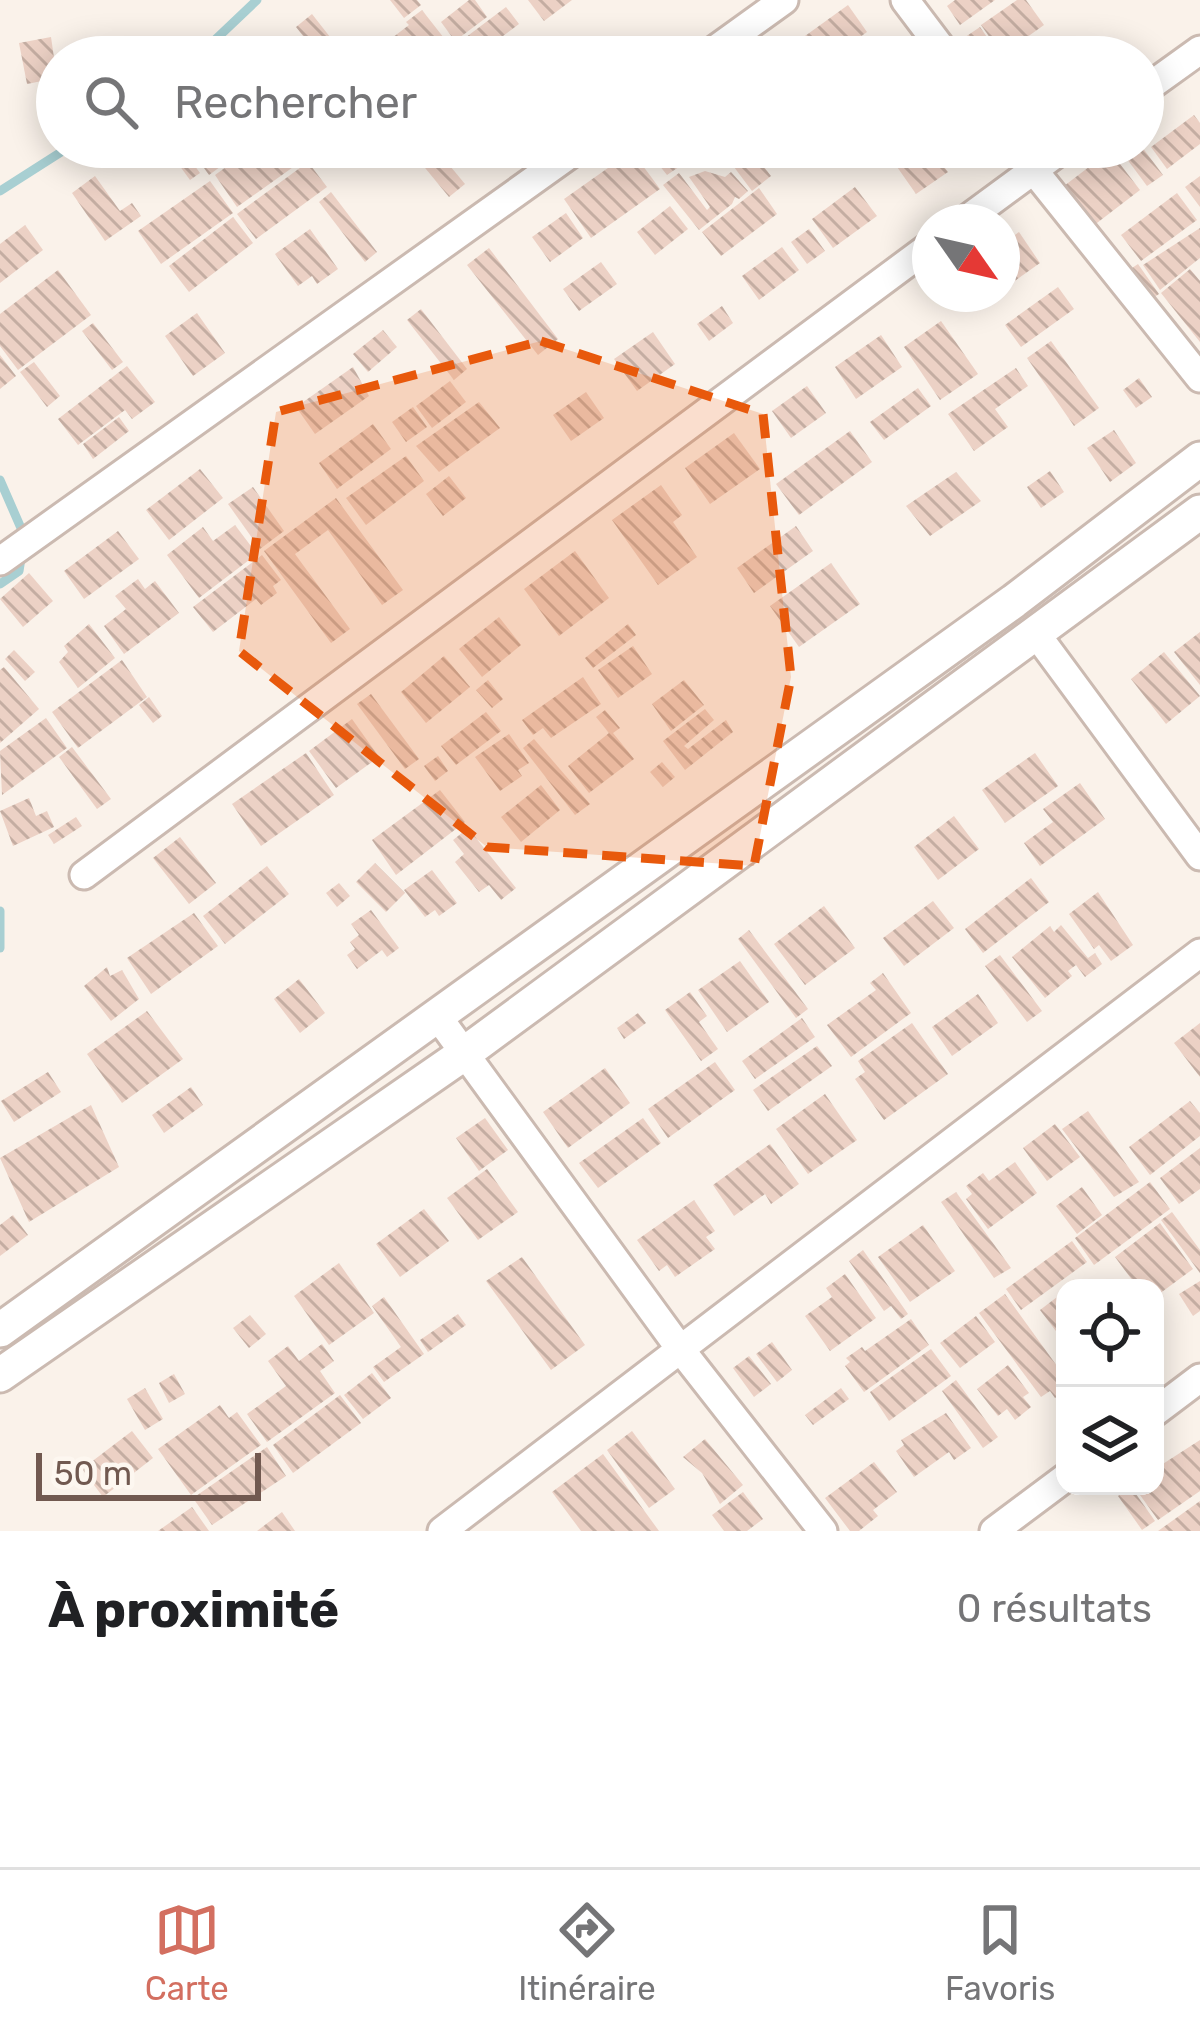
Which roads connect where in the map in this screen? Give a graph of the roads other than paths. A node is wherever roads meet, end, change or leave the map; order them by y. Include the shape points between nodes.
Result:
1 (784, 0) edge
2 (905, 0) edge
3 (734, 36) edge
4 (932, 36) edge
5 (1200, 50) edge
6 (1164, 76) edge
7 (551, 168) edge
8 (1036, 168) edge
9 (1033, 170) junction
10 (987, 204) edge
11 (912, 260) edge
12 (1200, 378) edge
13 (1200, 459) edge
14 (1200, 512) edge
15 (0, 561) edge
16 (1037, 635) junction
17 (1200, 856) edge
18 (85, 875) dead end
19 (1200, 952) edge
20 (438, 1017) junction
21 (465, 1053) junction
22 (0, 1330) edge
23 (682, 1350) junction
24 (0, 1375) edge
25 (1200, 1378) edge
26 (1164, 1405) edge
27 (1056, 1485) edge
28 (442, 1531) edge
29 (823, 1531) edge
30 (994, 1531) edge

1 - 3 street
2 - 4 street
5 - 6 street
7 - 15 street
8 - 9 street
9 - 10 street
9 - 12 street
11 - 18 street
13 - 20 street
14 - 16 street
16 - 17 street
16 - 21 street
19 - 23 street
20 - 21 street
20 - 22 street
21 - 23 street
21 - 24 street
23 - 28 street
23 - 29 street
25 - 26 street
27 - 30 street

